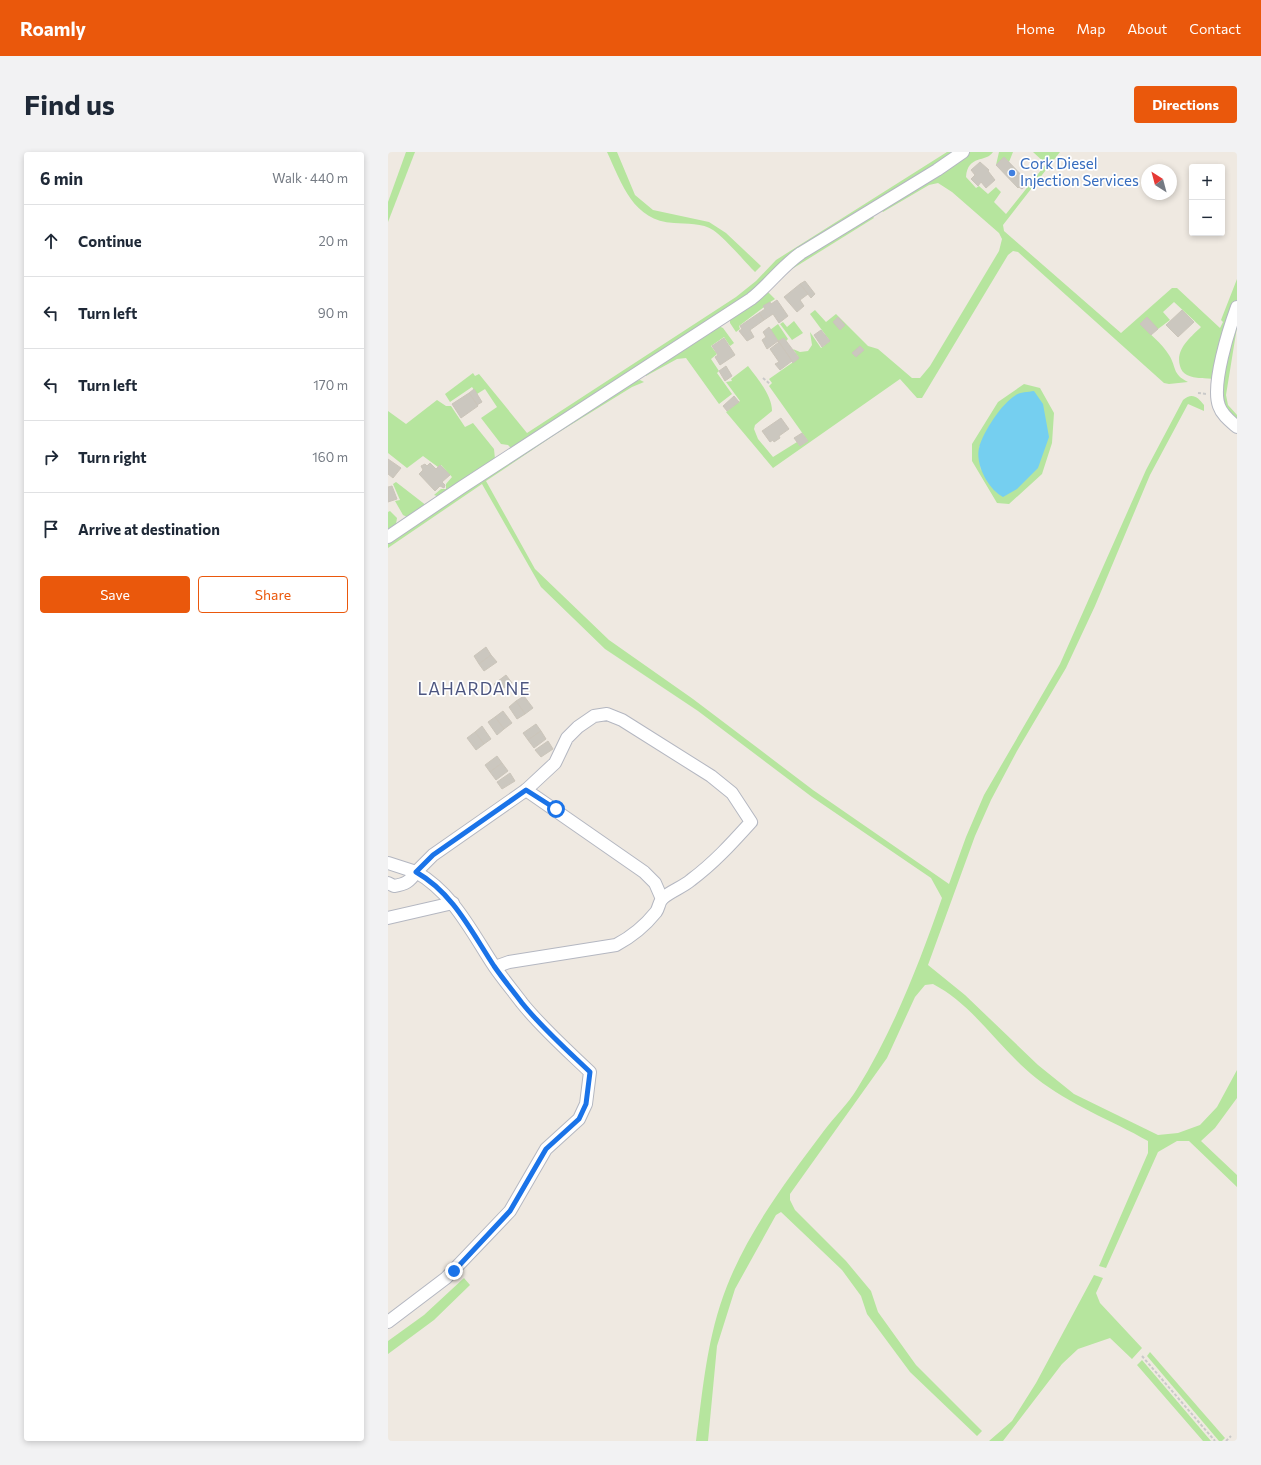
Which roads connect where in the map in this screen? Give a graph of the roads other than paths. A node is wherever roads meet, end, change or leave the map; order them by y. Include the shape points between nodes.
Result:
1 (963, 152) edge
2 (1237, 307) edge
3 (1237, 427) edge
4 (388, 537) edge
5 (526, 790) junction
6 (388, 863) edge
7 (416, 872) junction
8 (388, 883) edge
9 (662, 899) junction
10 (452, 903) junction
11 (388, 918) edge
12 (495, 967) junction
13 (388, 1322) edge

1 - 4 street via 801,253 782,266 751,299
2 - 3 street via 1224,351 1217,393 1222,412
5 - 7 street via 433,855
5 - 9 street via 644,872 655,883
5 - 9 street via 555,763 567,738 578,727 594,716 607,714 622,720 711,776 732,793 751,822 715,860 690,881
6 - 7 street
7 - 8 street via 405,884 394,886
7 - 10 street via 431,880
9 - 12 street via 658,909 639,932 616,945 509,962
10 - 11 street
10 - 12 street
12 - 13 street via 523,1004 590,1072 586,1104 574,1125 546,1149 516,1201 499,1224 441,1283

